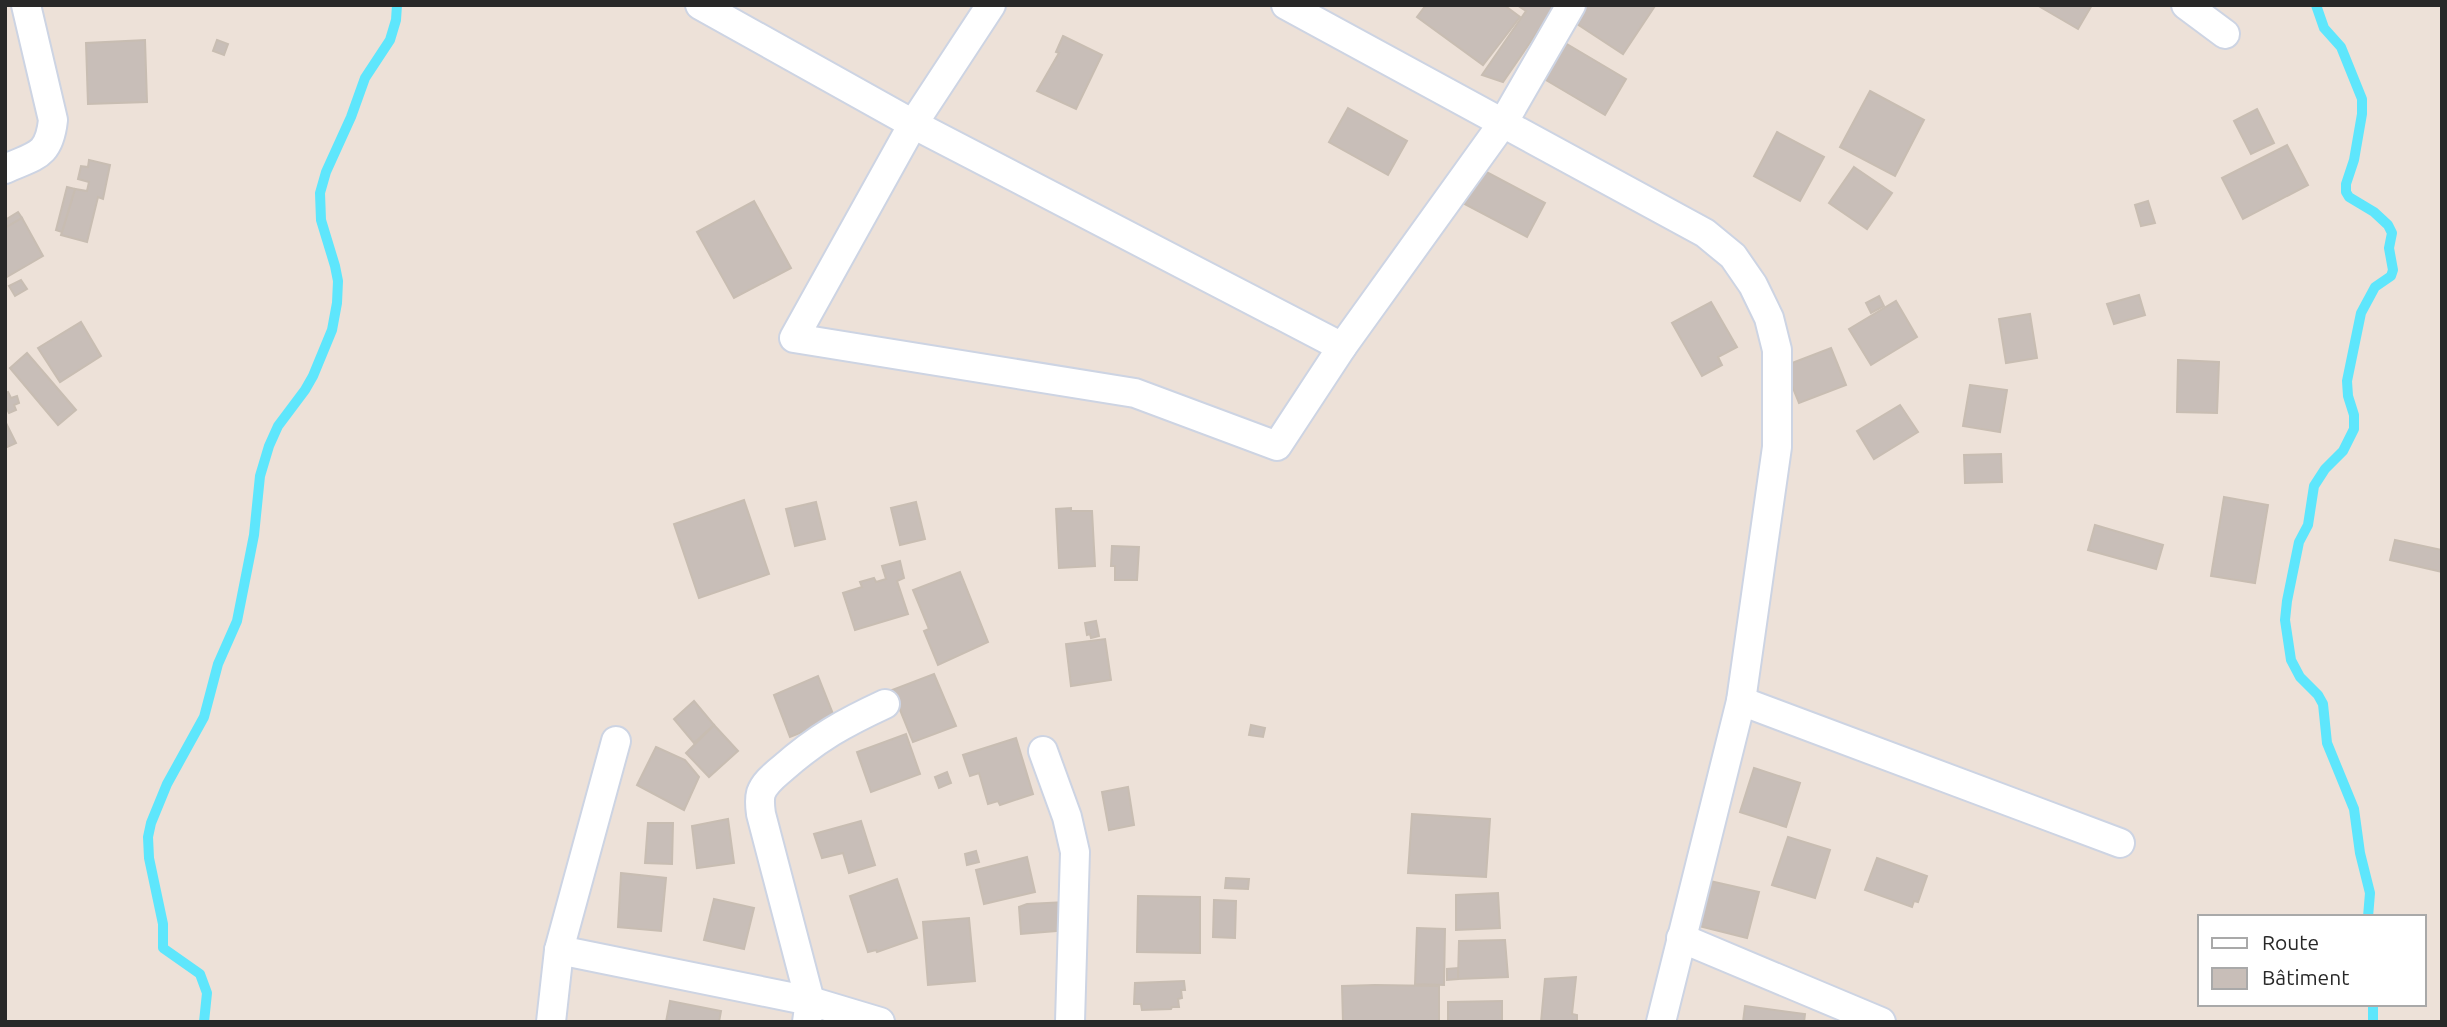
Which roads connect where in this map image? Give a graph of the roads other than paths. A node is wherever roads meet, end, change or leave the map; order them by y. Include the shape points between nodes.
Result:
1 (26, 5) edge
2 (700, 5) edge
3 (991, 5) edge
4 (1286, 5) edge
5 (1571, 5) edge
6 (2186, 5) edge
7 (2225, 34) dead end
8 (1503, 123) junction
9 (913, 124) junction
10 (5, 169) edge
11 (1342, 347) junction
12 (1741, 701) junction
13 (886, 704) dead end
14 (616, 741) dead end
15 (1043, 751) dead end
16 (2120, 843) dead end
17 (1681, 937) junction
18 (559, 950) junction
19 (808, 1012) edge
20 (551, 1022) edge
21 (880, 1022) edge
22 (1070, 1022) edge
23 (1661, 1022) edge
24 (1881, 1022) edge

1 - 10 street via 53,120 51,138 42,152
2 - 9 street
3 - 9 street
4 - 8 street
5 - 8 street
6 - 7 street
8 - 11 street
8 - 12 street via 1705,233 1733,256 1754,285 1769,318 1777,349 1777,447
9 - 11 street
9 - 11 street via 794,338 1135,393 1277,446
12 - 16 street
12 - 17 street
13 - 19 street via 839,725 806,747 762,791 761,814
14 - 18 street
15 - 22 street via 1067,817 1074,852
17 - 23 street
17 - 24 street
18 - 19 street
18 - 20 street
19 - 21 street

